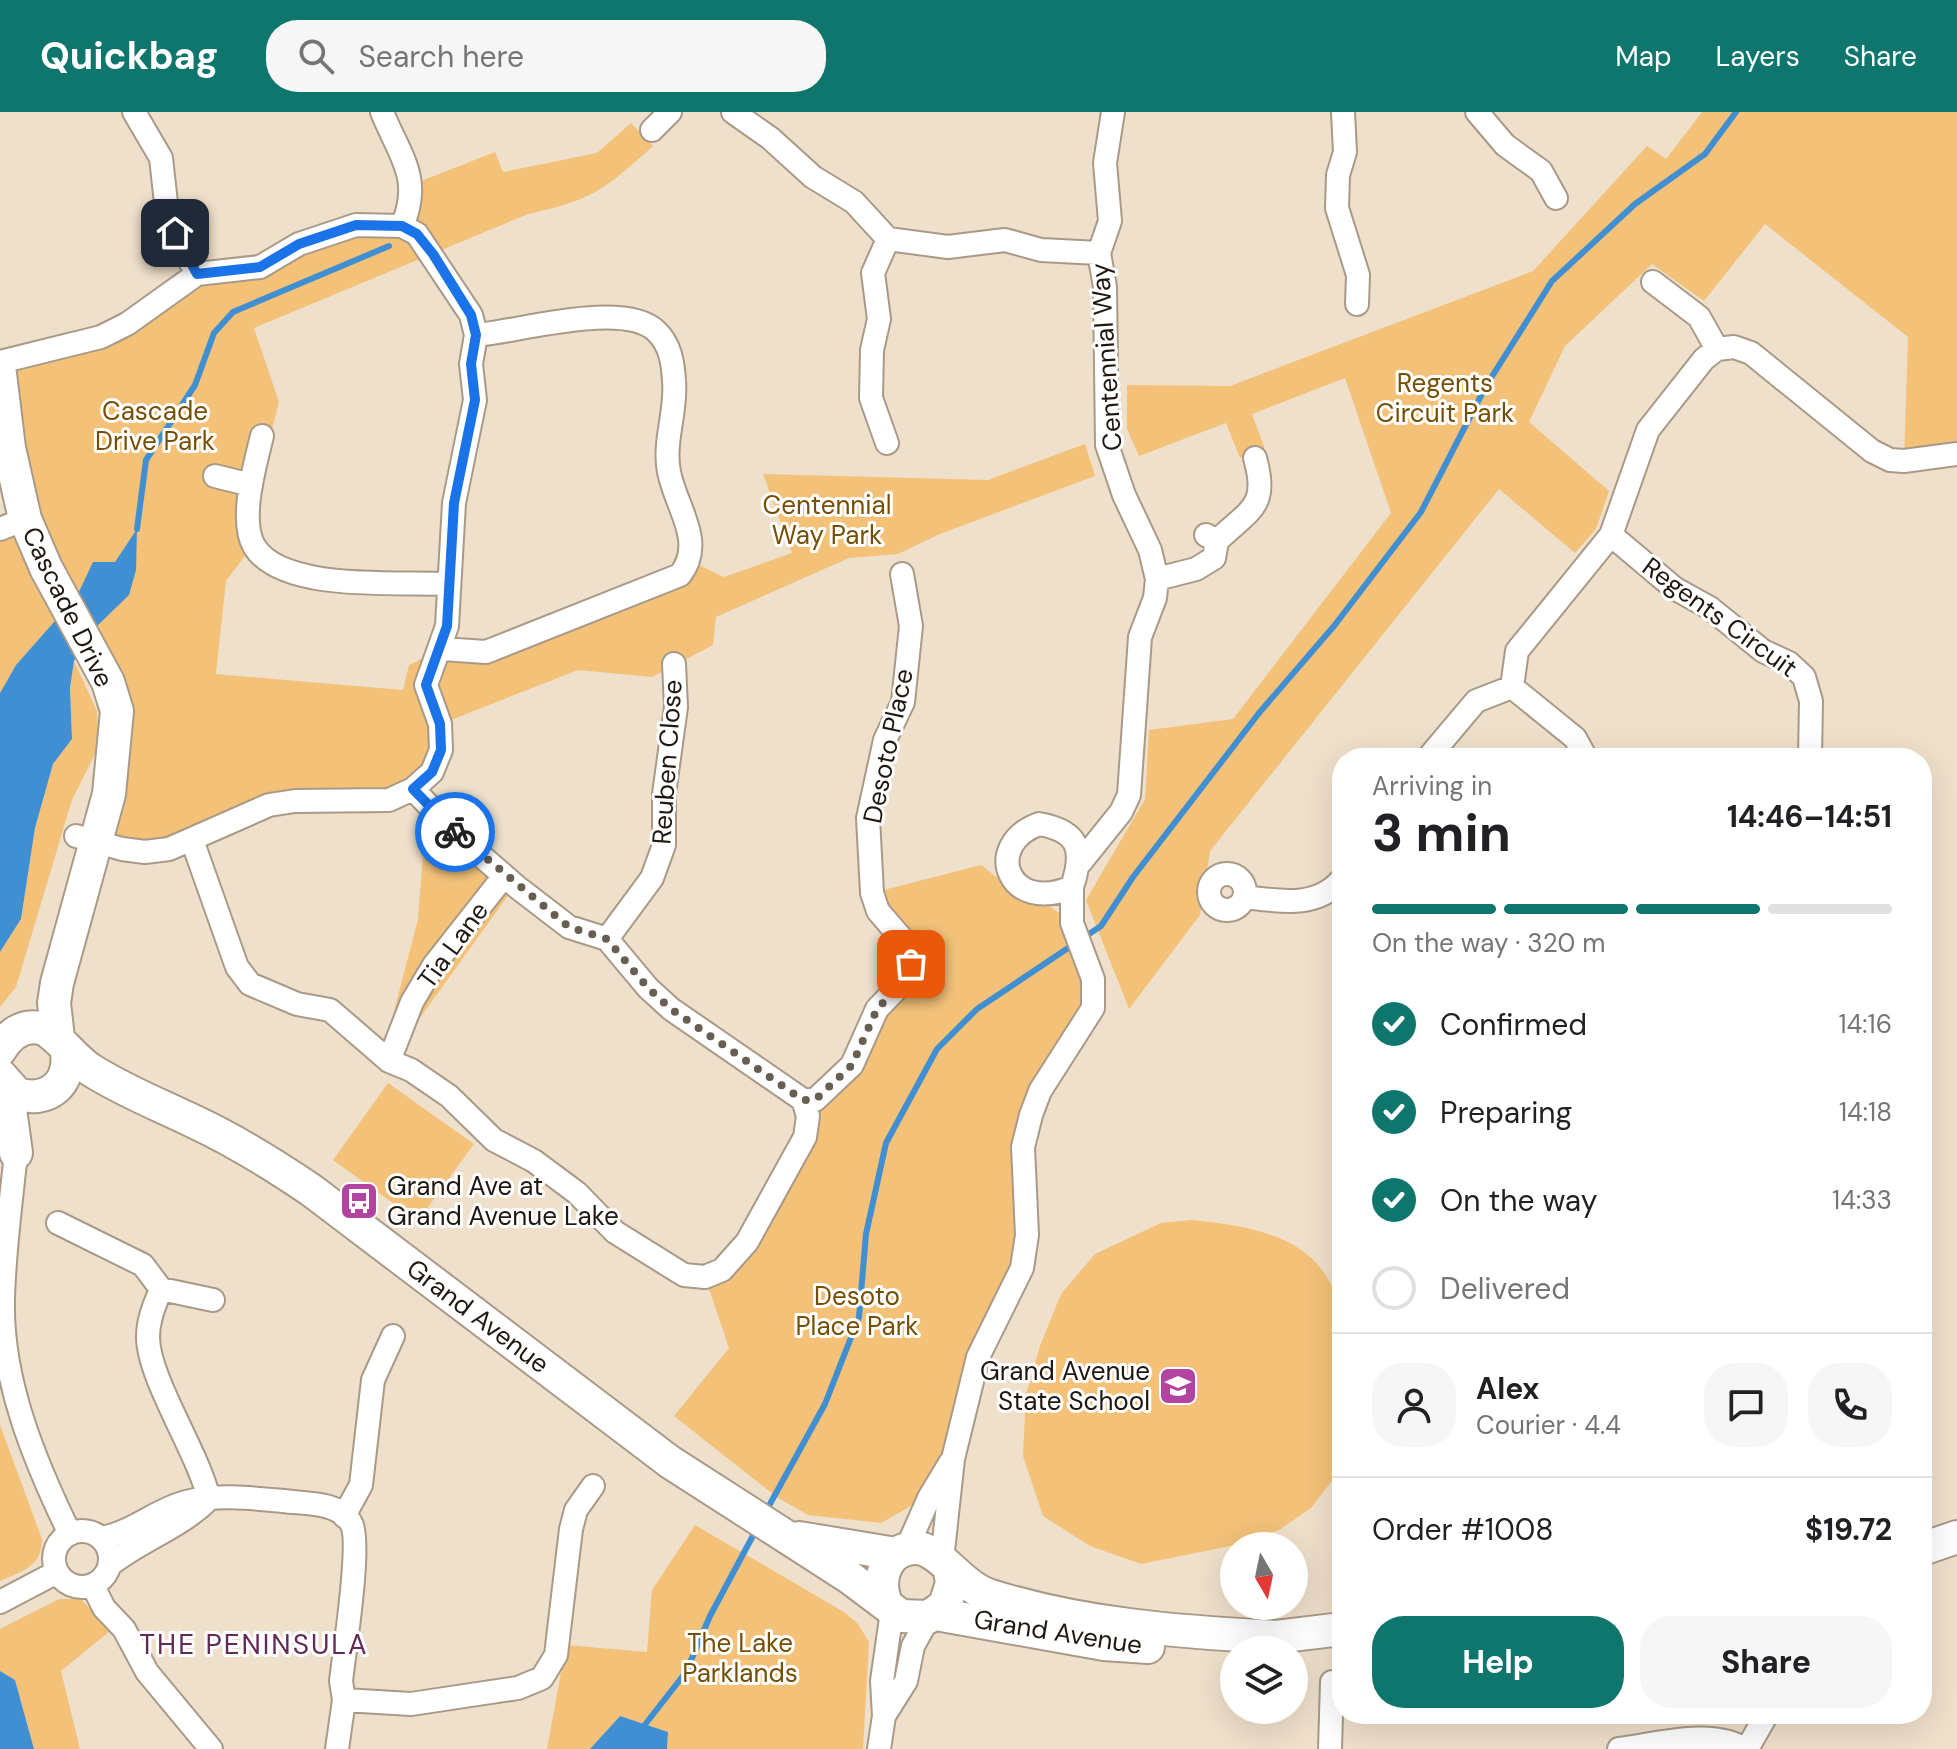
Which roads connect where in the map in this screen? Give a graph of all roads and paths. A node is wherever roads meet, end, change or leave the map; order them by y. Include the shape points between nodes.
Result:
1 (134, 112) edge
2 (382, 112) edge
3 (670, 112) edge
4 (733, 112) edge
5 (1113, 112) edge
6 (1343, 112) edge
7 (1477, 112) edge
8 (652, 130) dead end
9 (1556, 198) dead end
10 (402, 226) junction
11 (888, 239) junction
12 (1099, 253) junction
13 (197, 274) junction
14 (1653, 282) dead end
15 (1357, 304) dead end
16 (476, 335) junction
17 (1717, 349) junction
18 (0, 362) edge
19 (0, 374) edge
20 (262, 436) dead end
21 (887, 443) dead end
22 (1957, 454) edge
23 (1255, 458) dead end
24 (215, 476) dead end
25 (251, 485) junction
26 (12, 524) edge
27 (1611, 535) junction
28 (902, 574) dead end
29 (1157, 579) junction
30 (449, 584) junction
31 (442, 649) junction
32 (674, 664) dead end
33 (1512, 687) junction
34 (1436, 748) edge
35 (1580, 748) edge
36 (1810, 748) edge
37 (413, 789) junction
38 (1059, 827) junction
39 (1107, 827) junction
40 (87, 839) junction
41 (192, 840) junction
42 (1080, 863) junction
43 (504, 876) junction
44 (1072, 887) junction
45 (1332, 889) edge
46 (1036, 896) junction
47 (1244, 897) dead end
48 (1074, 928) junction
49 (607, 939) junction
50 (6, 1039) edge
51 (62, 1045) junction
52 (389, 1061) junction
53 (4, 1081) edge
54 (50, 1091) junction
55 (125, 1091) junction
56 (803, 1100) junction
57 (16, 1153) junction
58 (58, 1223) dead end
59 (161, 1289) junction
60 (213, 1300) dead end
61 (393, 1336) dead end
62 (953, 1459) junction
63 (593, 1486) dead end
64 (209, 1499) junction
65 (344, 1516) junction
66 (70, 1534) junction
67 (780, 1534) junction
68 (1957, 1537) edge
69 (102, 1538) junction
70 (1932, 1546) edge
71 (901, 1552) junction
72 (1932, 1561) edge
73 (1957, 1561) edge
74 (111, 1564) junction
75 (946, 1565) junction
76 (57, 1572) junction
77 (93, 1586) junction
78 (0, 1602) edge
79 (888, 1606) junction
80 (932, 1615) junction
81 (1332, 1630) edge
82 (1259, 1636) edge
83 (1285, 1636) edge
84 (1220, 1645) edge
85 (1332, 1682) dead end
86 (344, 1700) junction
87 (884, 1716) junction
88 (1761, 1724) edge
89 (211, 1749) edge
90 (337, 1749) edge
91 (879, 1749) edge
92 (1330, 1749) edge
93 (1619, 1749) edge
94 (1746, 1749) edge

1 - 13 street via 161,158 175,233
2 - 10 street via 405,154 411,185
3 - 8 street
4 - 11 street via 813,177 854,202
5 - 12 street, Centennial Way via 1105,163 1110,221
6 - 15 street via 1345,152 1337,208 1358,275
7 - 9 street via 1505,145 1541,171
10 - 13 street via 356,225 299,244 260,267
10 - 16 street via 417,234 433,254 471,315
11 - 12 street via 948,247 1005,240 1041,250
11 - 21 street via 873,273 879,319 871,398
12 - 29 street, Centennial Way via 1105,287 1107,445
13 - 18 street via 101,337
14 - 17 street via 1699,317
16 - 30 street via 471,364 475,400 454,503
16 - 31 street via 549,321 631,319 655,329 670,350 673,369 668,470 693,542 690,561 680,575 486,652
17 - 22 street via 1751,353 1890,460
17 - 27 street via 1648,430
19 - 26 street, Cascade Drive
20 - 25 street
23 - 29 street via 1263,486 1258,502 1210,537 1214,558 1196,569
24 - 25 street
25 - 30 street via 253,545 270,563 302,576 348,583
26 - 40 street, Cascade Drive via 64,597 108,682 117,711 113,745 92,787
27 - 33 street via 1517,651
27 - 36 street, Regents Circuit via 1674,588 1804,677 1811,701
28 - 56 street, Desoto Place via 911,626 903,702 885,740 868,818 872,893 878,911 910,948 911,964 905,980 877,1009 852,1065 815,1100
29 - 39 street via 1140,637 1129,795
30 - 31 street
31 - 37 street via 426,685 440,724 441,750 432,772
32 - 49 street, Reuben Close via 676,707 664,794 664,845 652,878
33 - 34 street via 1476,701
33 - 35 street
37 - 41 street via 389,800 269,805
37 - 43 street
38 - 39 street
38 - 42 street via 1076,843
38 - 46 street via 1039,824 1023,830 1010,845 1008,868 1018,886
39 - 42 street
40 - 41 street via 145,852
40 - 50 street, Cascade Drive via 33,998
40 - 51 street, Cascade Drive via 54,1003
41 - 52 street via 237,967 250,984 297,1004 330,1010
42 - 44 street
43 - 49 street via 569,927
43 - 52 street, Tia Lane via 434,965 412,1002
44 - 46 street
44 - 48 street
45 - 47 street via 1314,899 1292,902
46 - 48 street
48 - 62 street via 1088,965 1093,1008 1040,1091 1031,1115 1023,1147 1027,1235 1022,1268 978,1357
49 - 56 street via 671,1009
50 - 51 street, Grand Avenue via 40,1028
51 - 54 street via 66,1075
51 - 55 street, Grand Avenue
52 - 56 street via 449,1096 494,1140 577,1193 615,1232 684,1275 705,1277 722,1270 747,1242 805,1137 808,1116
53 - 54 street, Grand Avenue via 17,1094
53 - 57 street
54 - 55 street, Grand Avenue
54 - 57 street
55 - 67 street, Grand Avenue via 198,1123 311,1190 670,1462
57 - 66 street via 2,1302 13,1388 41,1475
58 - 59 street via 143,1265
59 - 60 street
59 - 64 street via 149,1325 150,1353
61 - 65 street via 373,1380 361,1485
62 - 71 street
62 - 75 street
63 - 86 street via 576,1510 556,1655 542,1678 518,1688 411,1704
64 - 65 street via 325,1505
64 - 69 street via 185,1502 124,1534
64 - 74 street via 192,1516
65 - 86 street via 352,1524 355,1547 341,1681
66 - 69 street via 88,1531
66 - 76 street via 58,1544
67 - 71 street, Grand Avenue
67 - 79 street, Grand Avenue
68 - 70 street
69 - 74 street
71 - 75 street, Grand Avenue via 925,1549
71 - 79 street via 881,1576
72 - 73 street
74 - 77 street
75 - 80 street, Grand Avenue via 950,1595
75 - 82 street, Grand Avenue via 987,1595 1046,1611 1188,1632
76 - 77 street via 65,1582
76 - 78 street
77 - 89 street via 147,1672
79 - 80 street, Grand Avenue via 910,1619
79 - 87 street
80 - 84 street, Grand Avenue via 1104,1644 1187,1649
80 - 87 street via 913,1646 906,1681
81 - 83 street, Grand Avenue
85 - 92 street
86 - 90 street
87 - 91 street
88 - 94 street
93 - 94 street via 1706,1738 1731,1740

